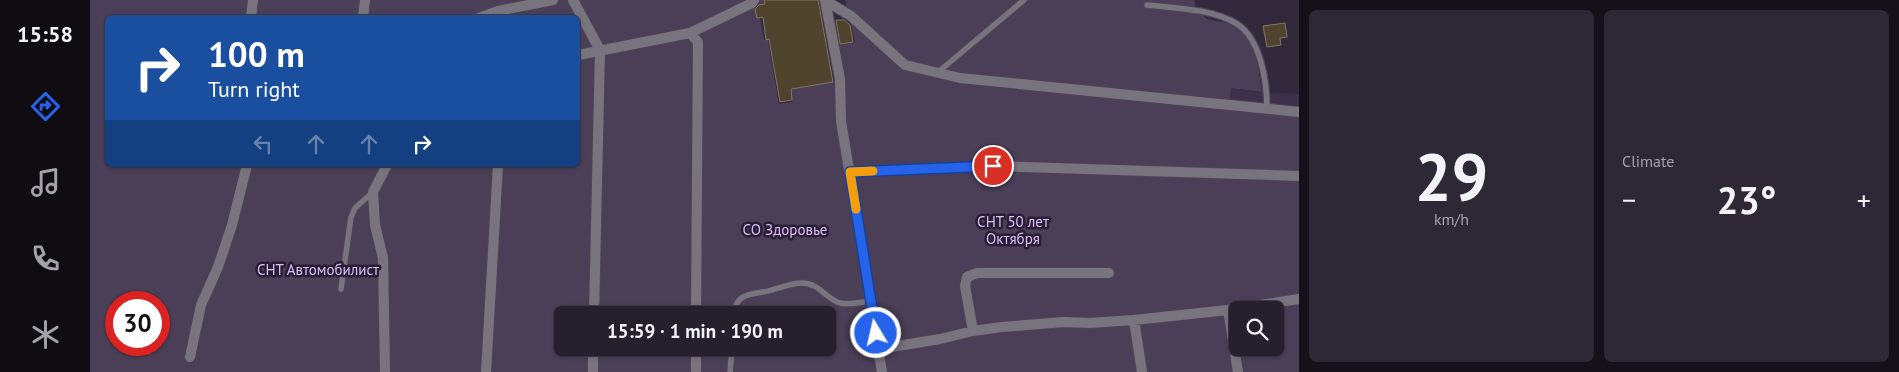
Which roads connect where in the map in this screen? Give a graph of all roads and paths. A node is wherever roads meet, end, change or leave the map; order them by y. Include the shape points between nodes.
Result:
1 (253, 0) edge
2 (365, 0) edge
3 (553, 0) edge
4 (572, 0) edge
5 (754, 0) edge
6 (1024, 0) edge
7 (826, 1) edge
8 (1147, 5) dead end
9 (251, 15) edge
10 (363, 15) edge
11 (487, 15) edge
12 (690, 32) junction
13 (600, 50) junction
14 (580, 55) edge
15 (938, 73) junction
16 (1267, 109) junction
17 (1299, 112) edge
18 (246, 167) edge
19 (386, 167) edge
20 (498, 167) edge
21 (850, 172) junction
22 (1299, 176) edge
23 (373, 192) junction
24 (1108, 273) dead end
25 (342, 289) dead end
26 (1299, 299) edge
27 (871, 301) junction
28 (594, 306) edge
29 (696, 306) edge
30 (737, 306) edge
31 (1228, 310) junction
32 (1134, 320) junction
33 (973, 331) junction
34 (879, 349) junction
35 (594, 356) edge
36 (696, 356) edge
37 (731, 356) edge
38 (190, 357) dead end
39 (385, 372) edge
40 (486, 372) edge
41 (593, 372) edge
42 (696, 372) edge
43 (730, 372) edge
44 (882, 372) edge
45 (1142, 372) edge
46 (1238, 372) edge

1 - 9 street
2 - 10 street
3 - 11 street
4 - 13 street
5 - 12 street
6 - 15 lane
7 - 15 street via 851,16 905,65
7 - 21 street via 840,79 841,121
8 - 16 lane via 1210,13 1237,24 1249,35 1260,59 1267,88
12 - 13 street
12 - 29 street via 698,42
13 - 14 street
13 - 28 street
15 - 16 street via 960,78
16 - 17 street
18 - 38 street via 232,225 201,306
19 - 23 street
20 - 40 street
21 - 22 street via 993,166
21 - 27 street
23 - 25 lane via 355,208 351,217
23 - 39 street via 375,225 383,258
24 - 33 street via 977,272 967,277 965,286
26 - 31 street
27 - 30 lane via 839,303 816,286 802,283 743,297
27 - 34 street
31 - 32 street
31 - 46 street
32 - 33 street via 1064,322
32 - 45 street
33 - 34 street
34 - 44 street
35 - 41 street
36 - 42 street
37 - 43 lane

